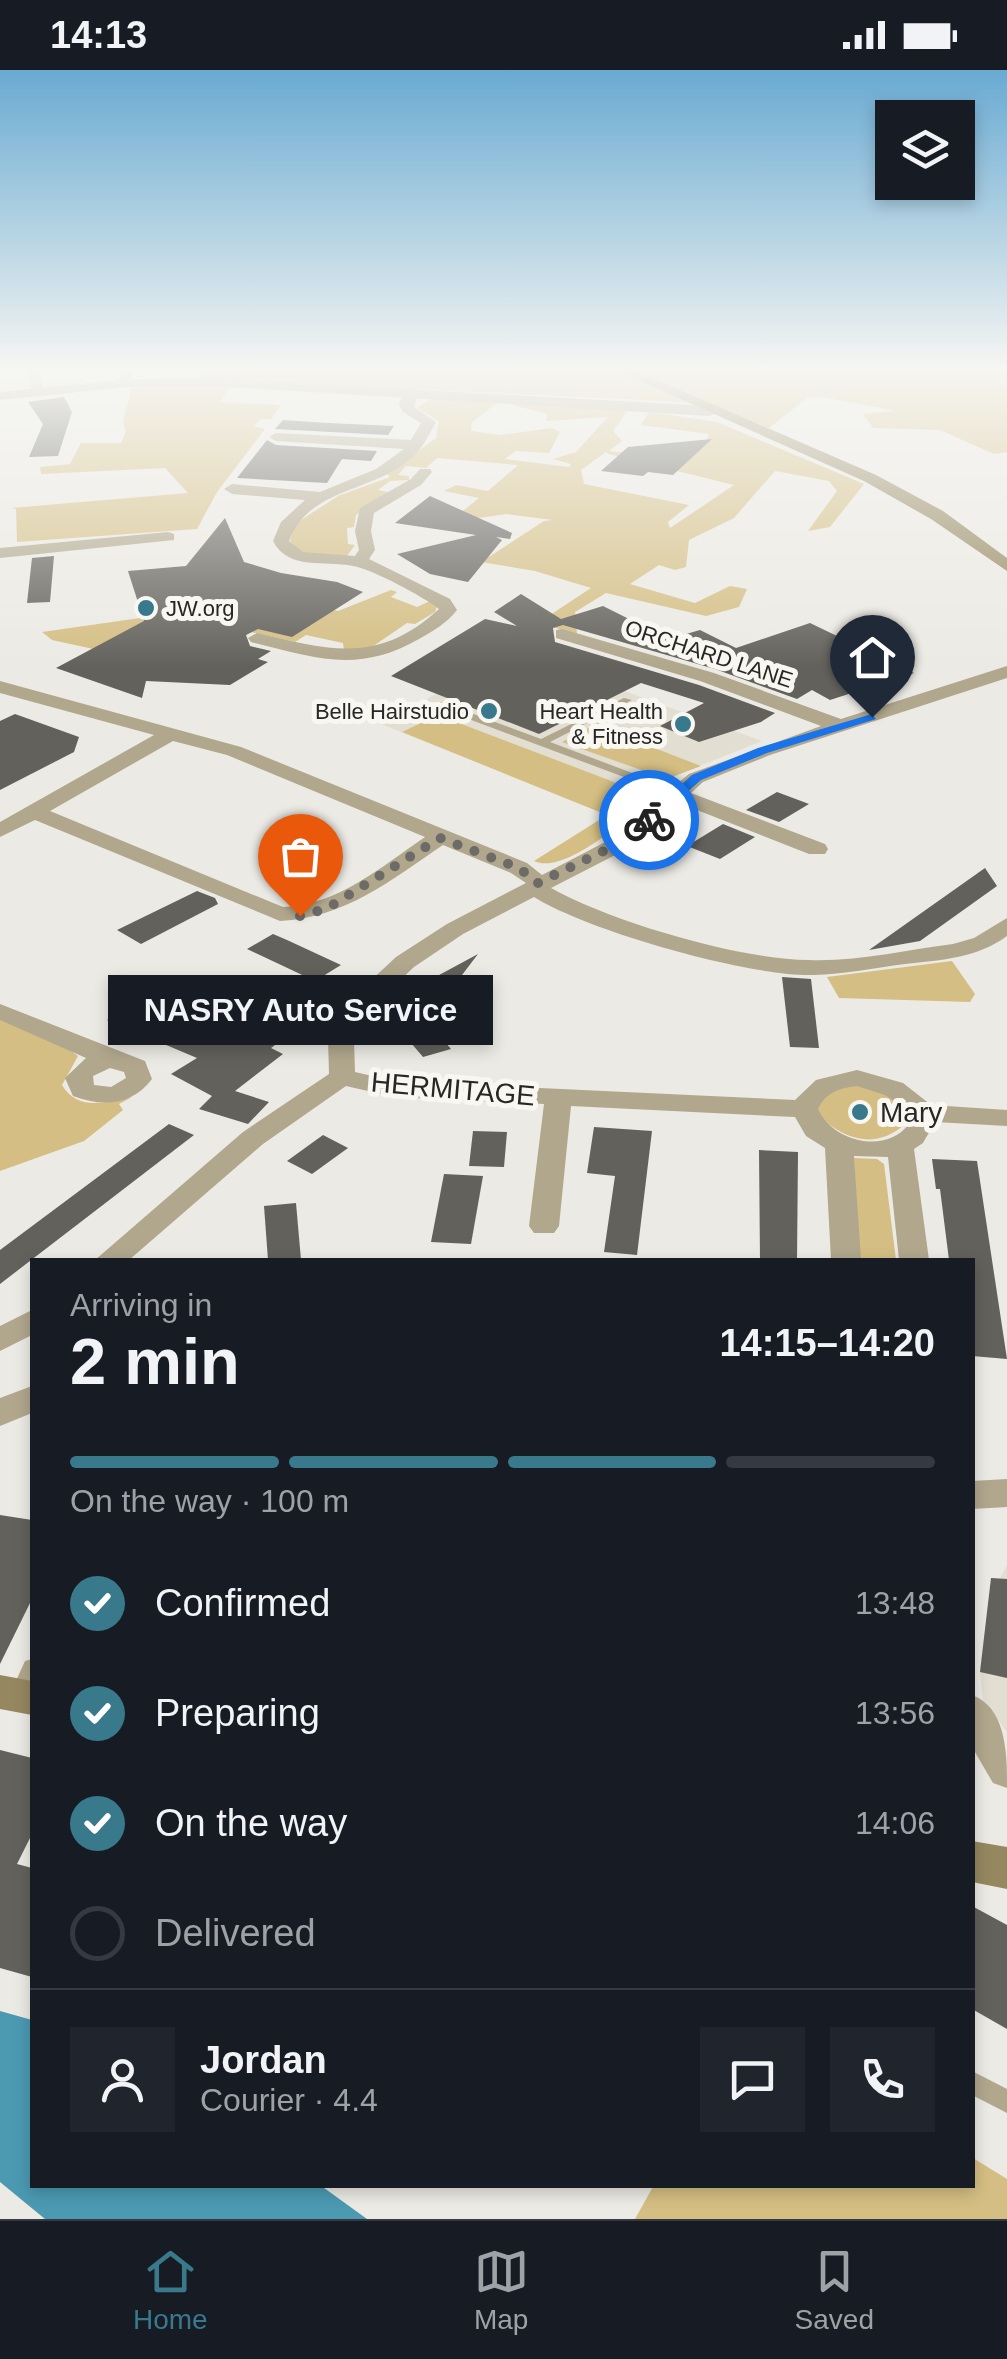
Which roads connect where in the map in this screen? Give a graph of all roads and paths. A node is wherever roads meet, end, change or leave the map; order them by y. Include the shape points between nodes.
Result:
1 (388, 467) edge
2 (845, 467) edge
3 (443, 486) dead end
4 (232, 489) dead end
5 (324, 497) junction
6 (168, 537) dead end
7 (0, 553) edge
8 (360, 562) junction
9 (1007, 566) edge
10 (562, 634) dead end
11 (258, 638) dead end
12 (1007, 672) edge
13 (0, 687) edge
14 (627, 700) dead end
15 (416, 718) dead end
16 (840, 726) junction
17 (174, 732) junction
18 (543, 742) junction
19 (676, 793) junction
20 (31, 811) junction
21 (0, 831) edge
22 (440, 838) junction
23 (816, 849) dead end
24 (538, 883) junction
25 (1007, 925) edge
26 (0, 1011) edge
27 (95, 1058) dead end
28 (342, 1077) junction
29 (558, 1098) junction
30 (805, 1110) junction
31 (922, 1112) junction
32 (1007, 1118) edge
33 (839, 1143) junction
34 (900, 1145) junction
35 (544, 1226) dead end
36 (112, 1258) edge
37 (846, 1258) edge
38 (914, 1258) edge
39 (30, 1322) edge
40 (0, 1340) edge
41 (30, 1401) edge
42 (0, 1413) edge
43 (1007, 1494) edge
44 (975, 1495) edge
45 (975, 1716) edge
46 (1007, 1771) edge
47 (975, 1862) edge
48 (1007, 1868) edge
49 (975, 2084) edge
50 (1007, 2102) edge

1 - 5 street
2 - 9 main road via 937,515
3 - 8 street via 421,477 366,511 367,550
4 - 5 street
5 - 8 street via 290,520 281,541 286,550 322,562
6 - 7 street
8 - 11 street via 448,610 370,657
10 - 16 street, ORCHARD LANE
12 - 16 street
13 - 17 street
14 - 18 lane
15 - 18 lane via 441,706
16 - 19 street via 762,751
17 - 20 street
17 - 22 street
18 - 19 lane
19 - 23 street
19 - 24 street, HERMITAGE via 614,846
20 - 21 street
20 - 22 street via 280,914 300,916 326,909
22 - 24 street via 519,868
24 - 25 street via 543,893 580,913 778,966 956,951
24 - 28 street, HERMITAGE via 455,929 375,990 341,1039
26 - 27 street
28 - 29 street, HERMITAGE via 394,1089
28 - 36 street via 253,1138
29 - 30 street, HERMITAGE
29 - 35 street, HERMITAGE
30 - 31 street via 823,1085 856,1078 888,1084
30 - 33 street via 812,1127
31 - 32 street
31 - 34 street via 921,1126
33 - 34 street
33 - 37 street
34 - 38 street
39 - 40 street
41 - 42 street
43 - 44 street
45 - 46 street
47 - 48 main road
49 - 50 lane

